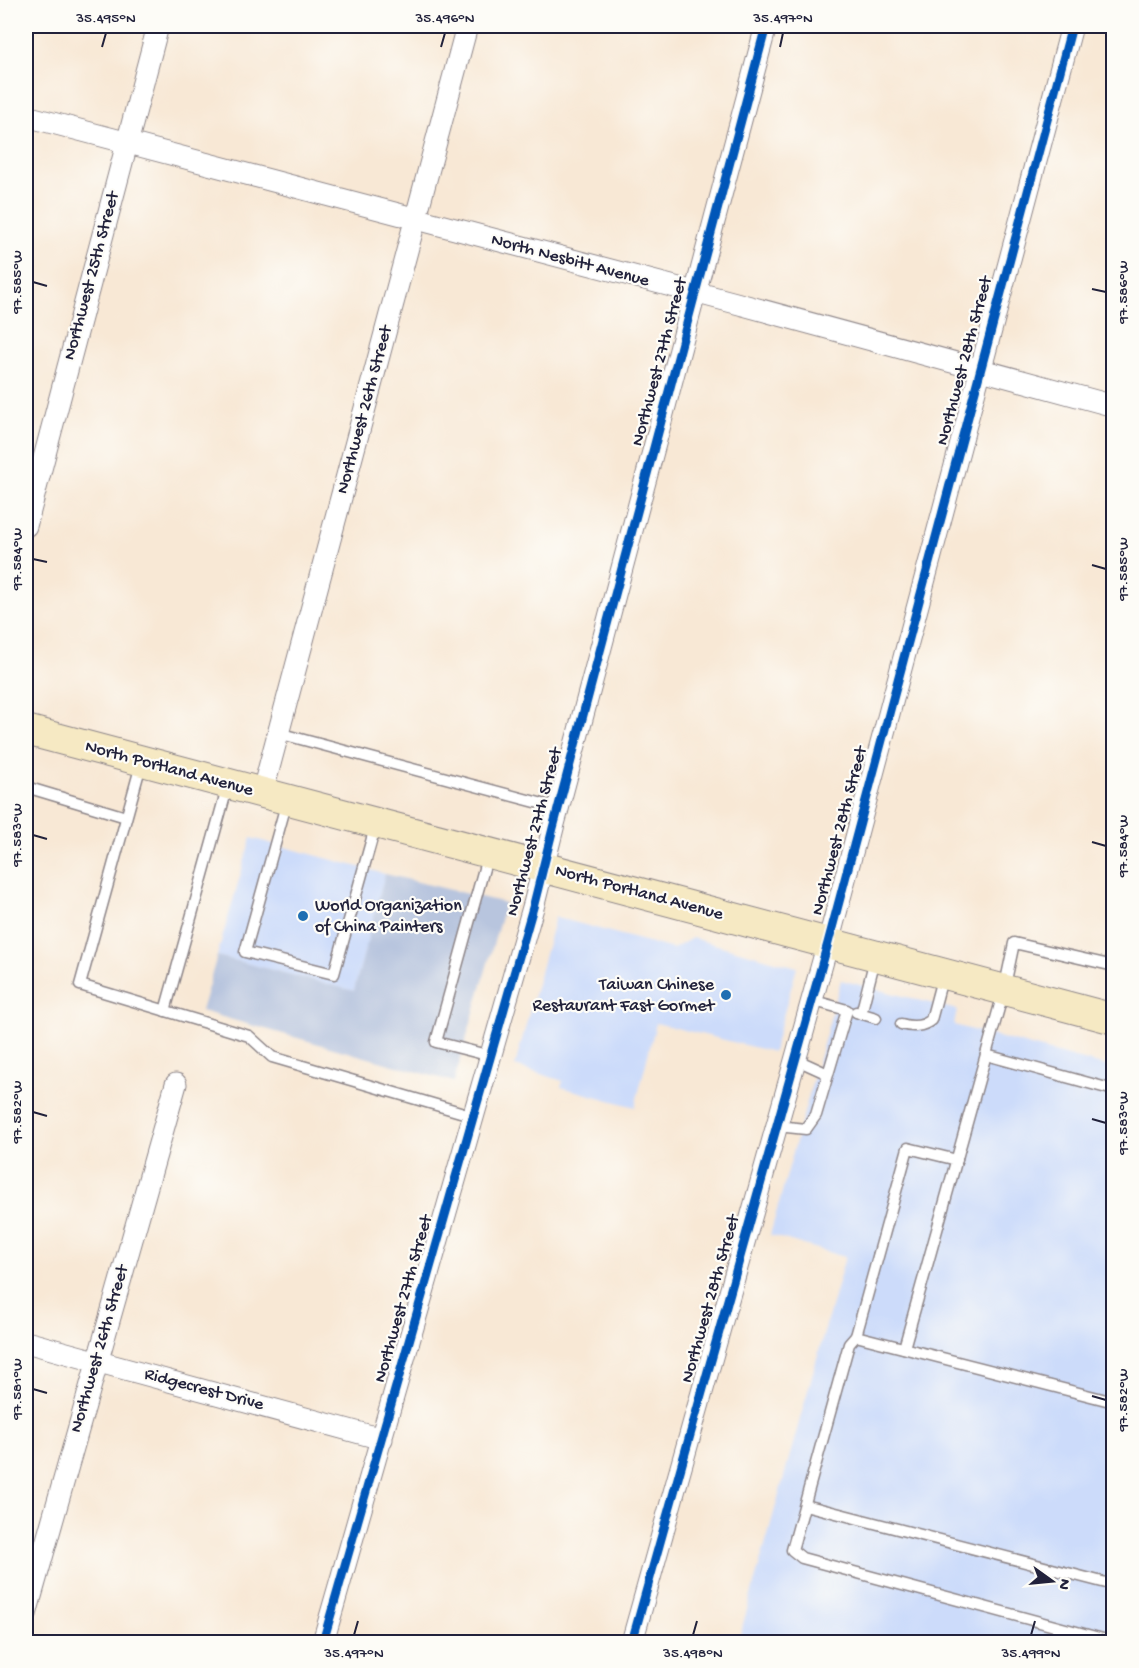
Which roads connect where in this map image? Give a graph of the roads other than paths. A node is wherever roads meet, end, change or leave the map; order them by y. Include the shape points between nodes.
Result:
1 (158, 26) edge
2 (467, 26) edge
3 (766, 26) edge
4 (1072, 26) edge
5 (26, 116) edge
6 (127, 143) junction
7 (416, 219) junction
8 (695, 293) junction
9 (980, 370) junction
10 (1113, 406) edge
11 (26, 526) edge
12 (26, 730) edge
13 (278, 733) junction
14 (142, 761) junction
15 (228, 784) junction
16 (26, 787) edge
17 (275, 797) junction
18 (558, 808) junction
19 (126, 817) junction
20 (376, 824) junction
21 (488, 854) junction
22 (543, 868) junction
23 (828, 943) junction
24 (876, 956) junction
25 (1113, 966) edge
26 (944, 974) junction
27 (1004, 990) junction
28 (811, 1000) junction
29 (847, 1010) junction
30 (165, 1011) junction
31 (861, 1014) junction
32 (876, 1017) dead end
33 (1113, 1020) edge
34 (901, 1024) dead end
35 (986, 1055) junction
36 (491, 1056) junction
37 (795, 1059) junction
38 (828, 1074) junction
39 (176, 1084) dead end
40 (1113, 1090) edge
41 (474, 1116) junction
42 (777, 1126) junction
43 (957, 1160) junction
44 (856, 1336) junction
45 (26, 1342) edge
46 (904, 1348) junction
47 (96, 1361) junction
48 (1113, 1402) edge
49 (382, 1439) junction
50 (805, 1505) junction
51 (1113, 1585) edge
52 (26, 1614) edge
53 (323, 1642) edge
54 (632, 1642) edge
55 (1113, 1642) edge

1 - 6 street, Northwest 25th Street
2 - 7 street, Northwest 26th Street
3 - 8 street, Northwest 27th Street
4 - 9 street, Northwest 28th Street
5 - 6 street, North Nesbitt Avenue
6 - 7 street, North Nesbitt Avenue
6 - 11 street, Northwest 25th Street
7 - 8 street, North Nesbitt Avenue
7 - 13 street, Northwest 26th Street
8 - 9 street, North Nesbitt Avenue
8 - 18 street, Northwest 27th Street
9 - 10 street, North Nesbitt Avenue
9 - 23 street, Northwest 28th Street
12 - 14 main road, North Portland Avenue
13 - 17 street, Northwest 26th Street
13 - 18 lane
14 - 15 main road, North Portland Avenue
14 - 19 lane
15 - 17 main road, North Portland Avenue
15 - 30 lane
16 - 19 lane
17 - 20 main road, North Portland Avenue
17 - 20 lane via 245,952 333,974
18 - 22 street, Northwest 27th Street
19 - 30 lane via 80,985
20 - 21 main road, North Portland Avenue
21 - 22 main road, North Portland Avenue
21 - 36 lane via 436,1042
22 - 23 main road, North Portland Avenue
22 - 36 street, Northwest 27th Street
23 - 24 main road, North Portland Avenue
23 - 28 street, Northwest 28th Street
24 - 26 main road, North Portland Avenue
24 - 31 lane
25 - 27 lane via 1014,943
26 - 27 main road, North Portland Avenue
26 - 34 lane via 931,1020 910,1027
27 - 33 main road, North Portland Avenue
27 - 35 lane
28 - 29 lane
28 - 37 street, Northwest 28th Street
29 - 31 lane
29 - 38 lane
30 - 41 lane via 249,1036 272,1057
31 - 32 lane
35 - 40 lane
35 - 43 lane
36 - 41 street, Northwest 27th Street
37 - 38 lane
37 - 42 street, Northwest 28th Street
38 - 42 lane via 813,1122 806,1129
39 - 47 street, Northwest 26th Street
41 - 49 street, Northwest 27th Street
42 - 54 street, Northwest 28th Street
43 - 44 lane via 908,1148
43 - 46 lane
44 - 46 lane
44 - 50 lane via 849,1344
45 - 47 street, Ridgecrest Drive
46 - 48 lane
47 - 49 street, Ridgecrest Drive
47 - 52 street, Northwest 26th Street
49 - 53 street, Northwest 27th Street
50 - 51 lane
50 - 55 lane via 792,1551 802,1558

